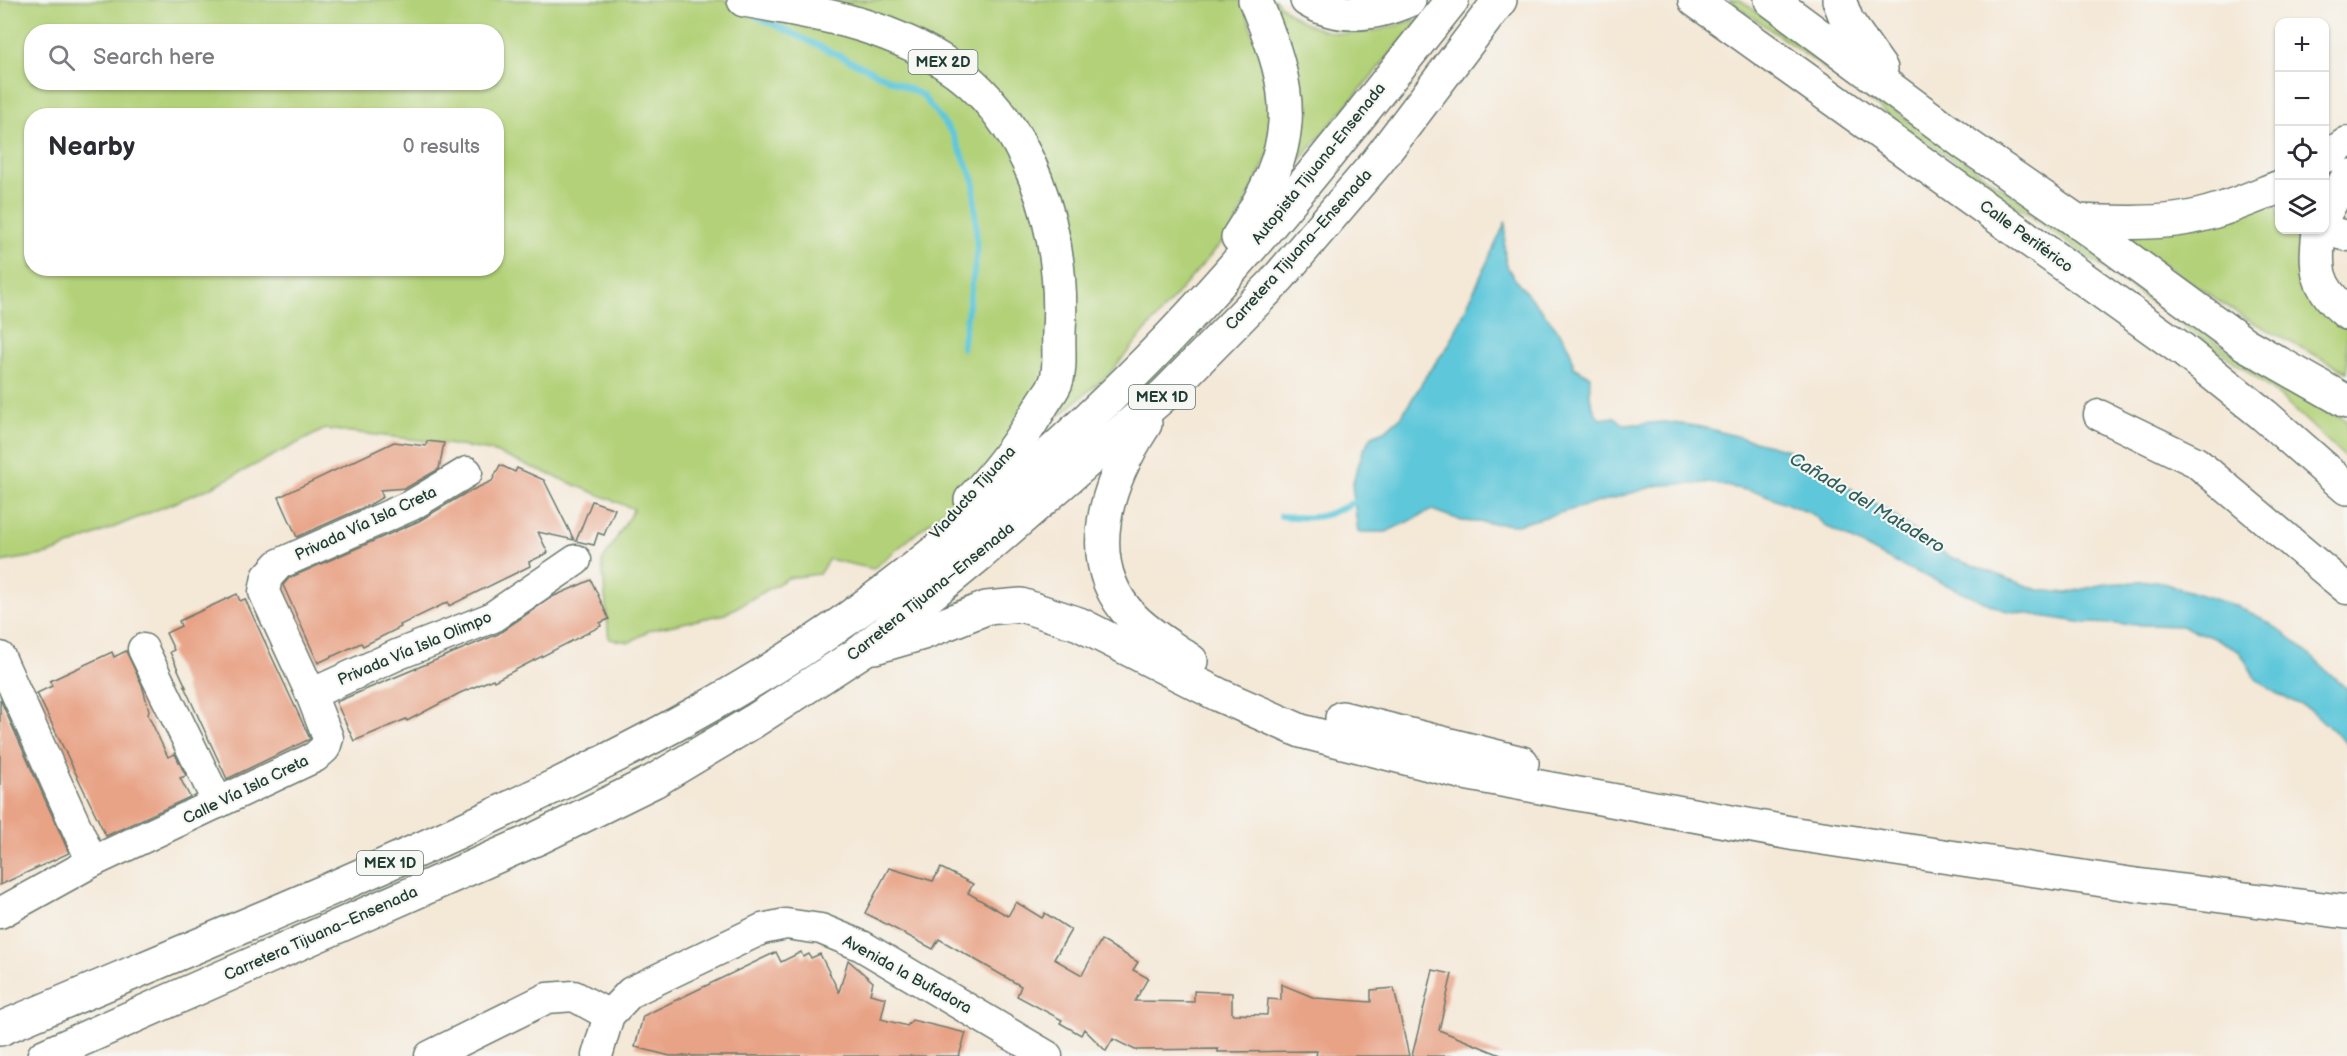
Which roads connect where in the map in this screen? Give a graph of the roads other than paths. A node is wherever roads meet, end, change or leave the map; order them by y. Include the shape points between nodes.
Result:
1 (744, 0) edge
2 (1255, 0) edge
3 (1307, 0) edge
4 (1409, 0) edge
5 (1452, 0) edge
6 (1500, 0) edge
7 (1695, 0) edge
8 (1772, 0) edge
9 (1839, 0) edge
10 (1898, 93) junction
11 (2347, 142) edge
12 (2329, 155) edge
13 (2275, 191) edge
14 (2077, 221) junction
15 (2329, 232) edge
16 (2320, 234) edge
17 (2347, 236) edge
18 (2347, 313) edge
19 (1182, 325) junction
20 (1164, 395) junction
21 (2347, 402) edge
22 (2099, 415) dead end
23 (467, 472) dead end
24 (2347, 488) edge
25 (576, 560) dead end
26 (267, 577) joint
27 (2347, 589) edge
28 (885, 590) junction
29 (143, 649) dead end
30 (862, 651) junction
31 (0, 657) edge
32 (311, 694) junction
33 (218, 803) junction
34 (92, 862) junction
35 (2347, 896) edge
36 (2347, 912) edge
37 (0, 913) edge
38 (609, 1015) junction
39 (0, 1029) edge
40 (45, 1056) edge
41 (430, 1056) edge
42 (597, 1056) edge
43 (1047, 1056) edge

1 - 28 highway, Viaducto Tijuana / MEX 2D via 841,17 901,38 944,62 975,86 1005,122 1036,177 1054,235 1061,306 1056,381 1025,434 979,491
2 - 19 highway, MEX 1D via 1271,40 1287,106 1278,162 1251,218
3 - 4 highway via 1351,14 1373,13
5 - 19 highway, Autopista Tijuana-Ensenada via 1340,141
6 - 20 highway, Carretera Tijuana–Ensenada / MEX 1D via 1369,171 1274,283
7 - 24 highway, Calle Periférico via 2183,350
8 - 10 highway
9 - 10 highway via 1847,21
10 - 14 highway
11 - 12 street
13 - 14 highway via 2177,220
14 - 21 highway via 2245,344
15 - 17 street
16 - 18 highway via 2316,260 2320,282
19 - 28 highway, Carretera Tijuana–Ensenada / MEX 1D via 1082,423
20 - 30 highway, Carretera Tijuana–Ensenada / MEX 1D
20 - 35 highway via 1117,472 1101,532 1105,572 1132,617 1153,635 1203,669 1281,703 1558,772 1804,818 2143,871
22 - 27 street via 2196,462
23 - 26 street, Privada Vía Isla Creta via 412,505 279,564
25 - 32 street, Privada Vía Isla Olimpo via 491,618
26 - 32 street, Calle Vía Isla Creta via 264,592
28 - 39 highway, Carretera Tijuana–Ensenada / MEX 1D via 769,671 606,762 319,894
29 - 33 street
30 - 36 highway via 986,608 1021,605 1079,624 1301,731 1464,773 1796,834
30 - 40 highway, Carretera Tijuana–Ensenada / MEX 1D via 643,786 538,838
31 - 34 street
32 - 33 street, Calle Vía Isla Creta via 328,738 325,748 315,757
33 - 34 street, Calle Vía Isla Creta
34 - 37 street, Calle Vía Isla Creta
38 - 41 street via 574,996 547,998
38 - 42 street, Avenida la Bufadora
38 - 43 street, Avenida la Bufadora via 631,992 762,929 786,924 821,929 862,946

